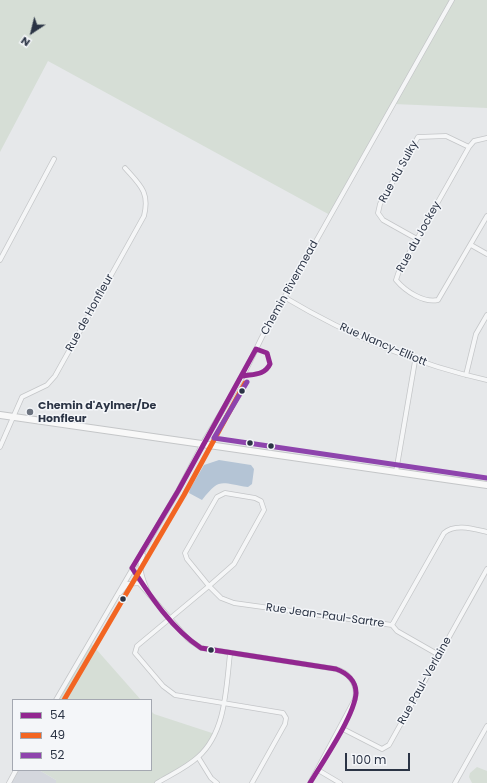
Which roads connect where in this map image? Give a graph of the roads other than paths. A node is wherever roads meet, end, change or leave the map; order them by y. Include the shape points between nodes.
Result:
1 (452, 0) edge
2 (487, 138) edge
3 (469, 148) junction
4 (54, 159) dead end
5 (125, 168) dead end
6 (487, 216) edge
7 (417, 239) junction
8 (471, 245) junction
9 (487, 254) edge
10 (0, 260) edge
11 (284, 297) junction
12 (487, 315) edge
13 (415, 361) junction
14 (466, 376) junction
15 (487, 380) edge
16 (0, 415) edge
17 (13, 417) junction
18 (203, 443) junction
19 (0, 447) edge
20 (396, 472) junction
21 (487, 485) edge
22 (487, 532) edge
23 (150, 539) junction
24 (132, 568) junction
25 (487, 569) edge
26 (209, 586) junction
27 (149, 594) junction
28 (112, 601) junction
29 (170, 618) junction
30 (392, 625) junction
31 (230, 654) junction
32 (438, 656) junction
33 (57, 699) edge
34 (223, 704) junction
35 (487, 726) edge
36 (341, 728) junction
37 (198, 757) junction
38 (318, 770) junction
39 (15, 771) edge
40 (9, 783) edge
41 (157, 783) edge
42 (217, 783) edge
43 (252, 783) edge
44 (310, 783) edge
45 (340, 783) edge
46 (455, 783) edge

1 - 11 street, Chemin Rivermead
2 - 3 street, Rue du Jockey via 474,141
3 - 7 street, Rue du Jockey
3 - 7 street, Rue du Sulky via 446,136 423,136 415,140 408,152 380,204 378,213 383,220
4 - 10 street
5 - 17 street, Rue de Honfleur via 145,193 144,216 55,376 47,385 22,397
6 - 8 street, Rue du Jockey
7 - 8 street, Rue du Jockey via 396,280 401,286 431,302 438,300
8 - 9 street
11 - 13 street, Rue Nancy-Elliott via 358,337
11 - 18 street, Chemin Rivermead via 243,376
12 - 14 street via 476,334
13 - 14 street, Rue Nancy-Elliott
13 - 20 street
14 - 15 street, Rue Nancy-Elliott
16 - 17 main road
17 - 18 main road
17 - 19 street, Rue de Honfleur
18 - 20 main road
18 - 23 street, Chemin Rivermead
20 - 21 main road
22 - 30 street via 458,527 450,528 444,533
23 - 24 street, Chemin Rivermead
23 - 27 street via 141,557 142,577
24 - 27 street
24 - 28 street, Chemin Rivermead
25 - 32 street, Rue Paul-Verlaine
26 - 26 street via 185,553 214,500 224,493 259,499 264,506 262,514 237,560
26 - 29 street
26 - 30 street, Rue Jean-Paul-Sartre via 221,598 234,603
27 - 28 street via 139,584 131,583 127,584
27 - 29 street
28 - 33 street, Chemin Rivermead
29 - 31 street via 196,646
29 - 34 street via 137,646 136,656 170,693 183,698
30 - 32 street, Rue Jean-Paul-Sartre via 397,631
31 - 34 street
31 - 36 street via 344,672 352,681 356,695
32 - 36 street, Rue Paul-Verlaine via 387,747 378,748
34 - 37 street via 218,726
34 - 43 street via 280,711 285,715 285,724
35 - 46 street
36 - 38 street
37 - 41 street
37 - 42 street
38 - 44 street
38 - 45 street
39 - 40 street

